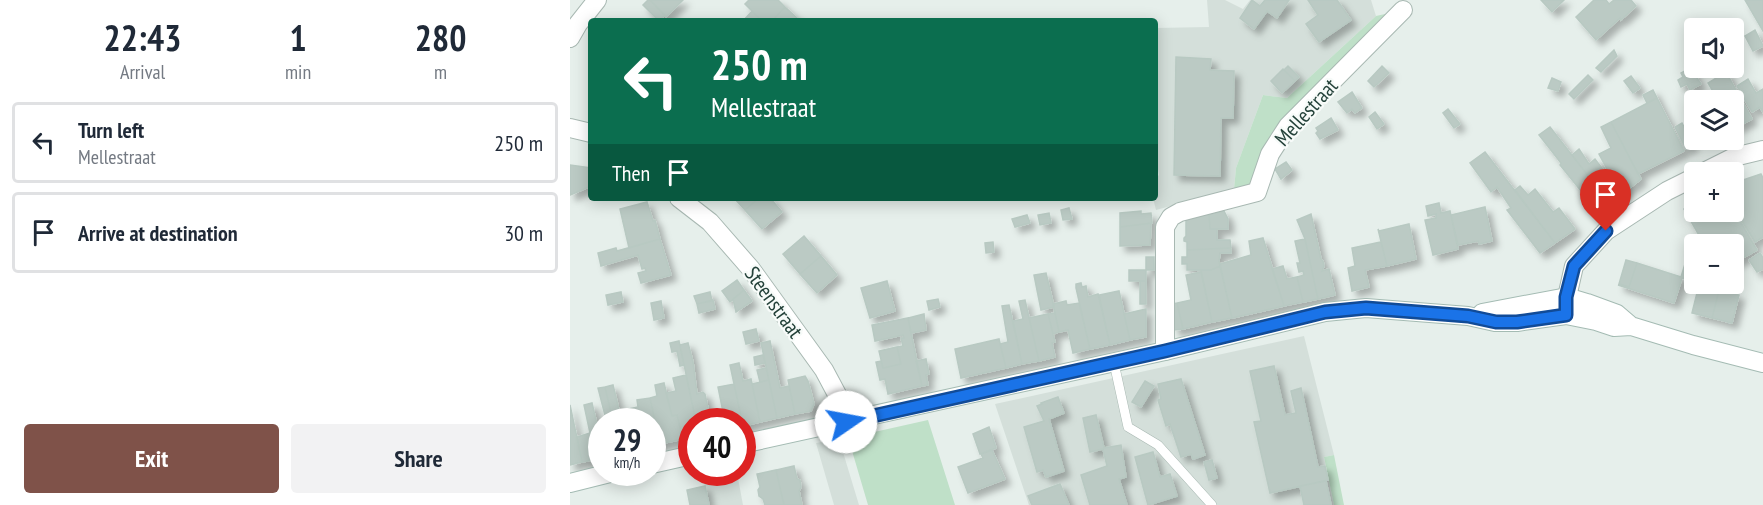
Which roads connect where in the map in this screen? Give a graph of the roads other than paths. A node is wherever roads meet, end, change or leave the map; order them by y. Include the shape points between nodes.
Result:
1 (597, 0) edge
2 (1403, 10) dead end
3 (573, 26) edge
4 (570, 128) edge
5 (588, 133) edge
6 (1763, 150) edge
7 (1725, 162) edge
8 (1684, 182) edge
9 (684, 201) edge
10 (1566, 306) junction
11 (1165, 351) junction
12 (1114, 363) junction
13 (1763, 363) edge
14 (846, 422) junction
15 (756, 441) edge
16 (588, 478) edge
17 (570, 483) edge
18 (1212, 505) edge

1 - 3 street
2 - 11 street, Mellestraat via 1288,126 1270,154 1257,192 1171,217 1165,227
4 - 5 street
6 - 7 street
8 - 10 street via 1606,231 1574,266
9 - 14 street, Steenstraat via 710,222 751,269 824,370 840,400
10 - 11 street via 1468,316 1366,308 1325,312
10 - 13 street via 1587,303 1617,314 1631,326
11 - 12 street
12 - 14 street
12 - 18 lane via 1128,427 1158,445
14 - 15 street
16 - 17 street

